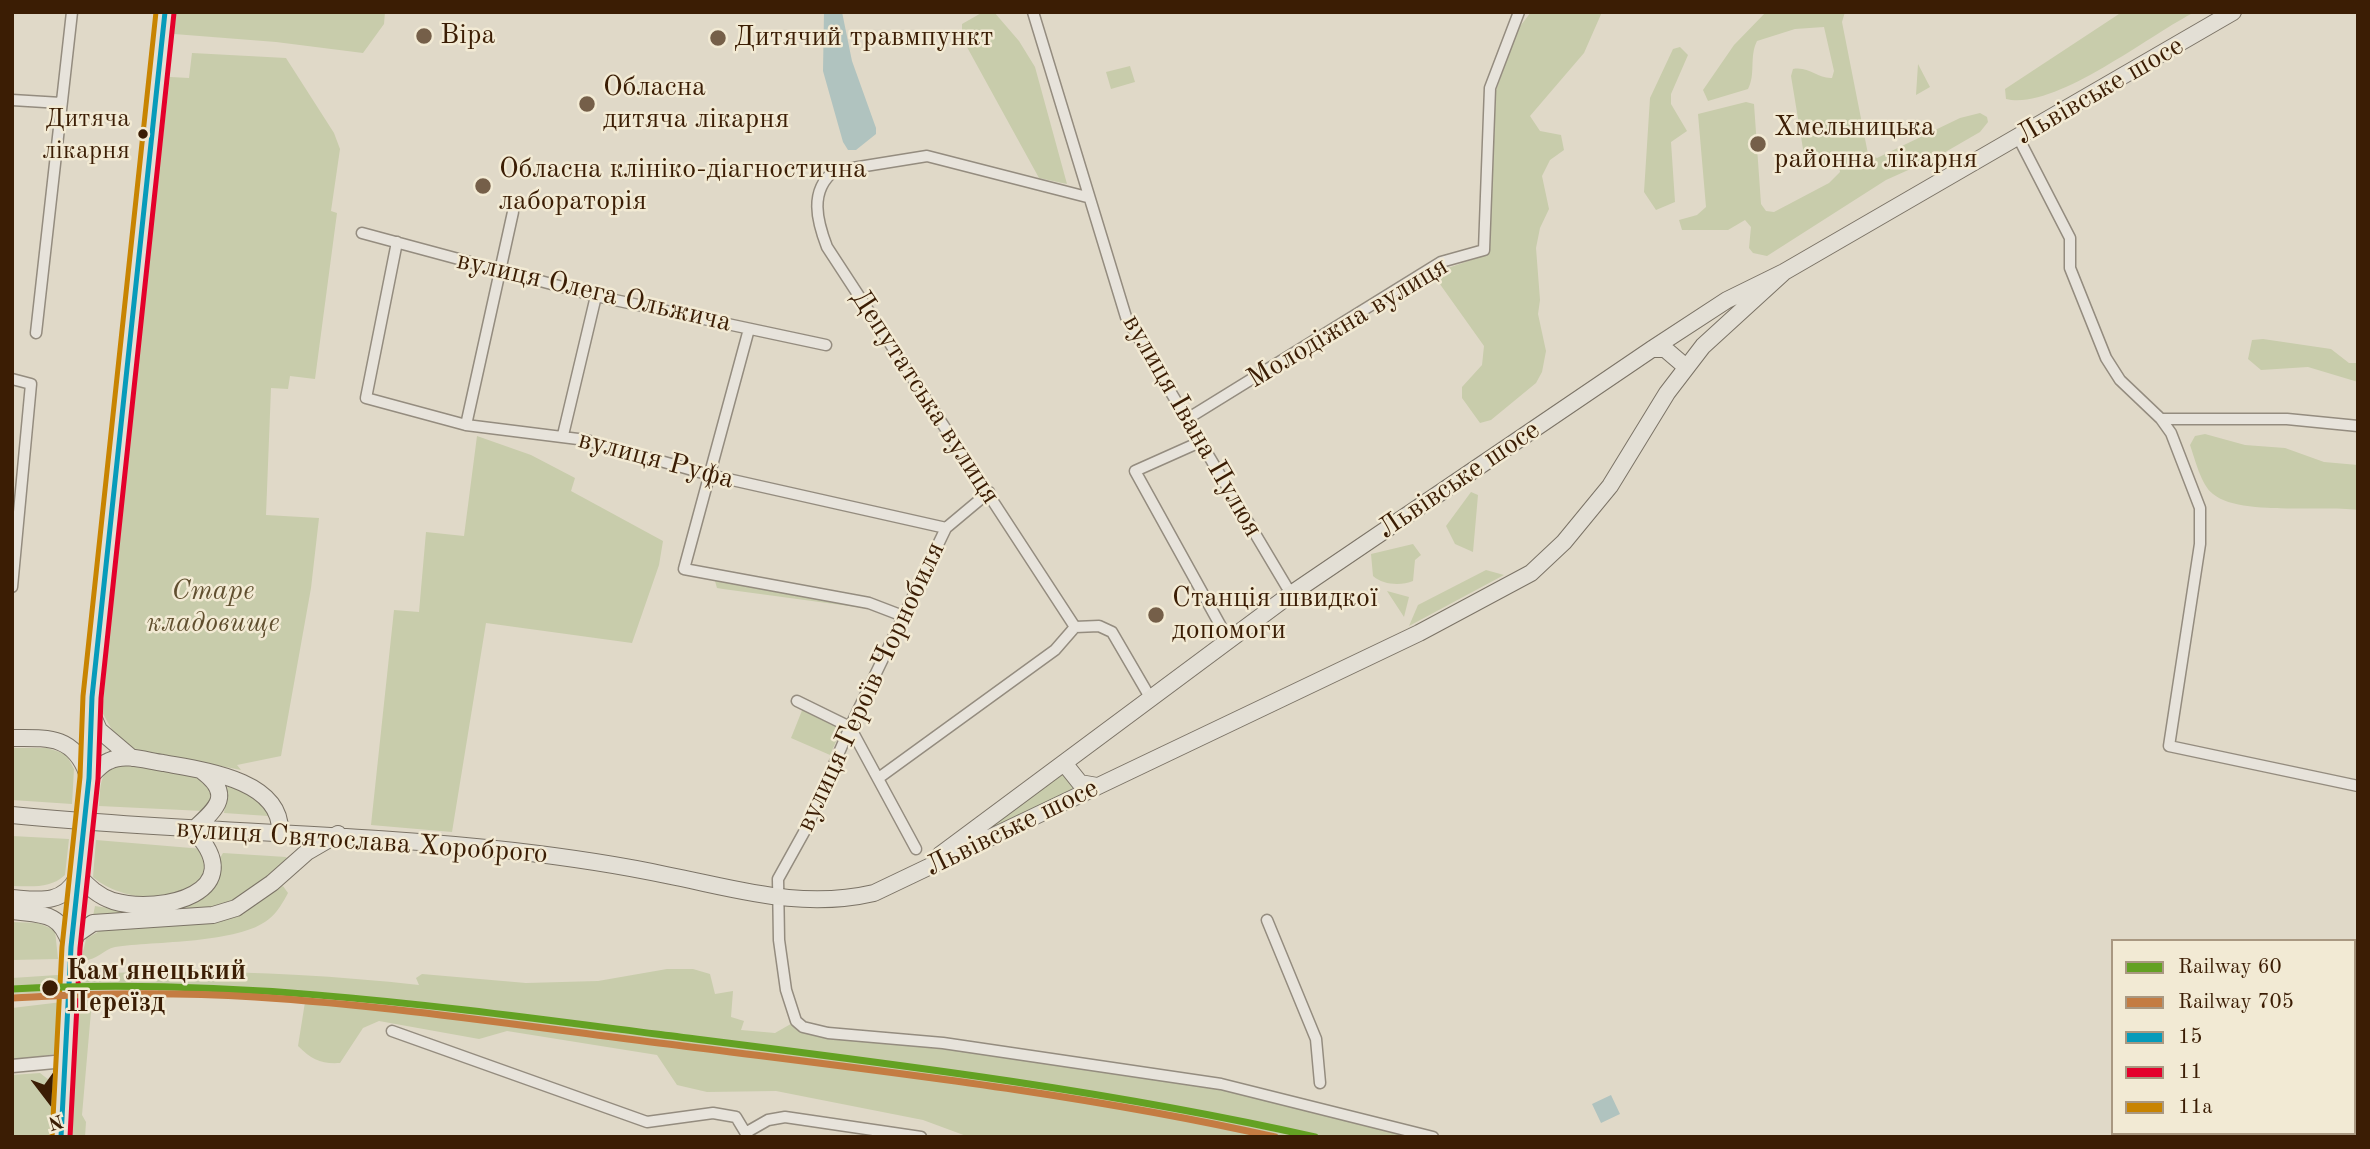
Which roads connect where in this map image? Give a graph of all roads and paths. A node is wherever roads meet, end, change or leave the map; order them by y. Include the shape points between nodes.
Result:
1 (72, 12) edge
2 (165, 12) edge
3 (1032, 12) edge
4 (1519, 12) edge
5 (2233, 12) edge
6 (12, 100) edge
7 (61, 103) junction
8 (2019, 139) junction
9 (1087, 197) junction
10 (513, 212) dead end
11 (362, 233) dead end
12 (397, 242) junction
13 (499, 272) junction
14 (1784, 272) junction
15 (596, 296) junction
16 (749, 329) junction
17 (36, 333) dead end
18 (826, 345) dead end
19 (1652, 349) junction
20 (1686, 367) junction
21 (12, 379) edge
22 (1187, 419) junction
23 (2161, 419) junction
24 (466, 425) junction
25 (2358, 426) edge
26 (564, 435) junction
27 (1200, 442) junction
28 (710, 475) junction
29 (989, 492) junction
30 (946, 528) junction
31 (12, 587) edge
32 (1291, 594) junction
33 (903, 616) junction
34 (1075, 627) junction
35 (1229, 641) junction
36 (1151, 699) junction
37 (797, 701) dead end
38 (91, 713) junction
39 (850, 727) junction
40 (12, 738) edge
41 (132, 758) junction
42 (1064, 764) junction
43 (200, 769) junction
44 (880, 777) junction
45 (88, 780) junction
46 (1097, 786) junction
47 (2358, 786) edge
48 (12, 815) edge
49 (62, 820) junction
50 (12, 823) edge
51 (193, 830) junction
52 (280, 831) junction
53 (338, 834) junction
54 (916, 849) dead end
55 (79, 873) junction
56 (907, 879) junction
57 (12, 898) edge
58 (778, 898) junction
59 (12, 911) edge
60 (1267, 920) dead end
61 (71, 948) junction
62 (392, 1031) dead end
63 (65, 1060) junction
64 (12, 1066) edge
65 (1320, 1083) dead end
66 (748, 1134) edge
67 (61, 1137) edge
68 (921, 1137) edge
69 (1433, 1137) edge

1 - 7 street
2 - 38 main road
3 - 9 street, вулиця Івана Пулюя
4 - 22 street, Молодіжна вулиця via 1490,89 1483,250 1441,262
5 - 8 main road, Львівське шосе
6 - 7 street
7 - 17 street
8 - 14 main road, Львівське шосе
8 - 23 street via 2070,239 2070,268 2106,358 2136,397
9 - 22 street, вулиця Івана Пулюя via 1126,317
9 - 29 street, Депутатська вулиця via 927,156 834,171 825,178 818,198 817,213 827,247
10 - 13 street
11 - 12 street, вулиця Олега Ольжича
12 - 13 street, вулиця Олега Ольжича
12 - 24 street, вулиця Руфа via 366,398
13 - 15 street, вулиця Олега Ольжича
13 - 24 street
14 - 19 main road, Львівське шосе via 1727,300
14 - 20 main road, Львівське шосе
15 - 16 street, вулиця Олега Ольжича
15 - 26 street
16 - 18 street, вулиця Олега Ольжича
16 - 28 street
19 - 20 main road via 1665,349
19 - 32 main road, Львівське шосе
20 - 46 main road, Львівське шосе via 1611,486 1531,573 1419,633
21 - 31 street via 32,384
22 - 27 street, вулиця Івана Пулюя
23 - 25 street via 2287,419
23 - 47 street via 2171,433 2202,520 2169,746
24 - 26 street, вулиця Руфа
26 - 28 street, вулиця Руфа
27 - 32 street, вулиця Івана Пулюя
27 - 35 street via 1135,471
28 - 30 street, вулиця Руфа
28 - 33 street via 684,569 869,603
29 - 30 street, вулиця Героїв Чорнобиля
29 - 34 street, Депутатська вулиця
30 - 33 street, вулиця Героїв Чорнобиля
32 - 35 main road, Львівське шосе
33 - 39 street, вулиця Героїв Чорнобиля
34 - 36 street via 1099,626 1112,632
34 - 44 street via 1055,650
35 - 36 main road, Львівське шосе
36 - 42 main road, Львівське шосе
37 - 39 street
38 - 41 main road via 99,730
38 - 45 main road
39 - 44 street
39 - 58 street, вулиця Героїв Чорнобиля via 808,825 778,879
40 - 45 main road via 66,744 77,753
41 - 43 main road
41 - 45 main road via 109,761
42 - 46 main road via 1080,783
42 - 56 main road, Львівське шосе
43 - 51 main road via 213,779 220,800
43 - 52 main road via 230,776 262,796 275,810
44 - 54 street
45 - 55 main road, bridge
46 - 56 main road, Львівське шосе
48 - 49 main road, вулиця Святослава Хороброго
49 - 50 main road, вулиця Святослава Хороброго
49 - 51 main road, вулиця Святослава Хороброго
51 - 52 main road, вулиця Святослава Хороброго
51 - 55 main road via 210,849 213,869 209,883 192,896 128,904 97,894
52 - 53 main road, вулиця Святослава Хороброго
53 - 58 main road, вулиця Святослава Хороброго via 593,860
53 - 61 main road via 307,852 236,908 213,915 93,923 77,934
55 - 57 main road via 72,887 56,899
55 - 61 main road
56 - 58 main road, вулиця Святослава Хороброго via 845,900
58 - 69 street, вулиця Героїв Чорнобиля via 786,990 791,1011 803,1027 1222,1084
59 - 61 main road via 56,919 65,928
60 - 65 street via 1316,1039
61 - 63 main road
62 - 66 street via 647,1122 713,1113 736,1117
63 - 64 street
63 - 67 main road
66 - 68 street via 768,1120 785,1117

